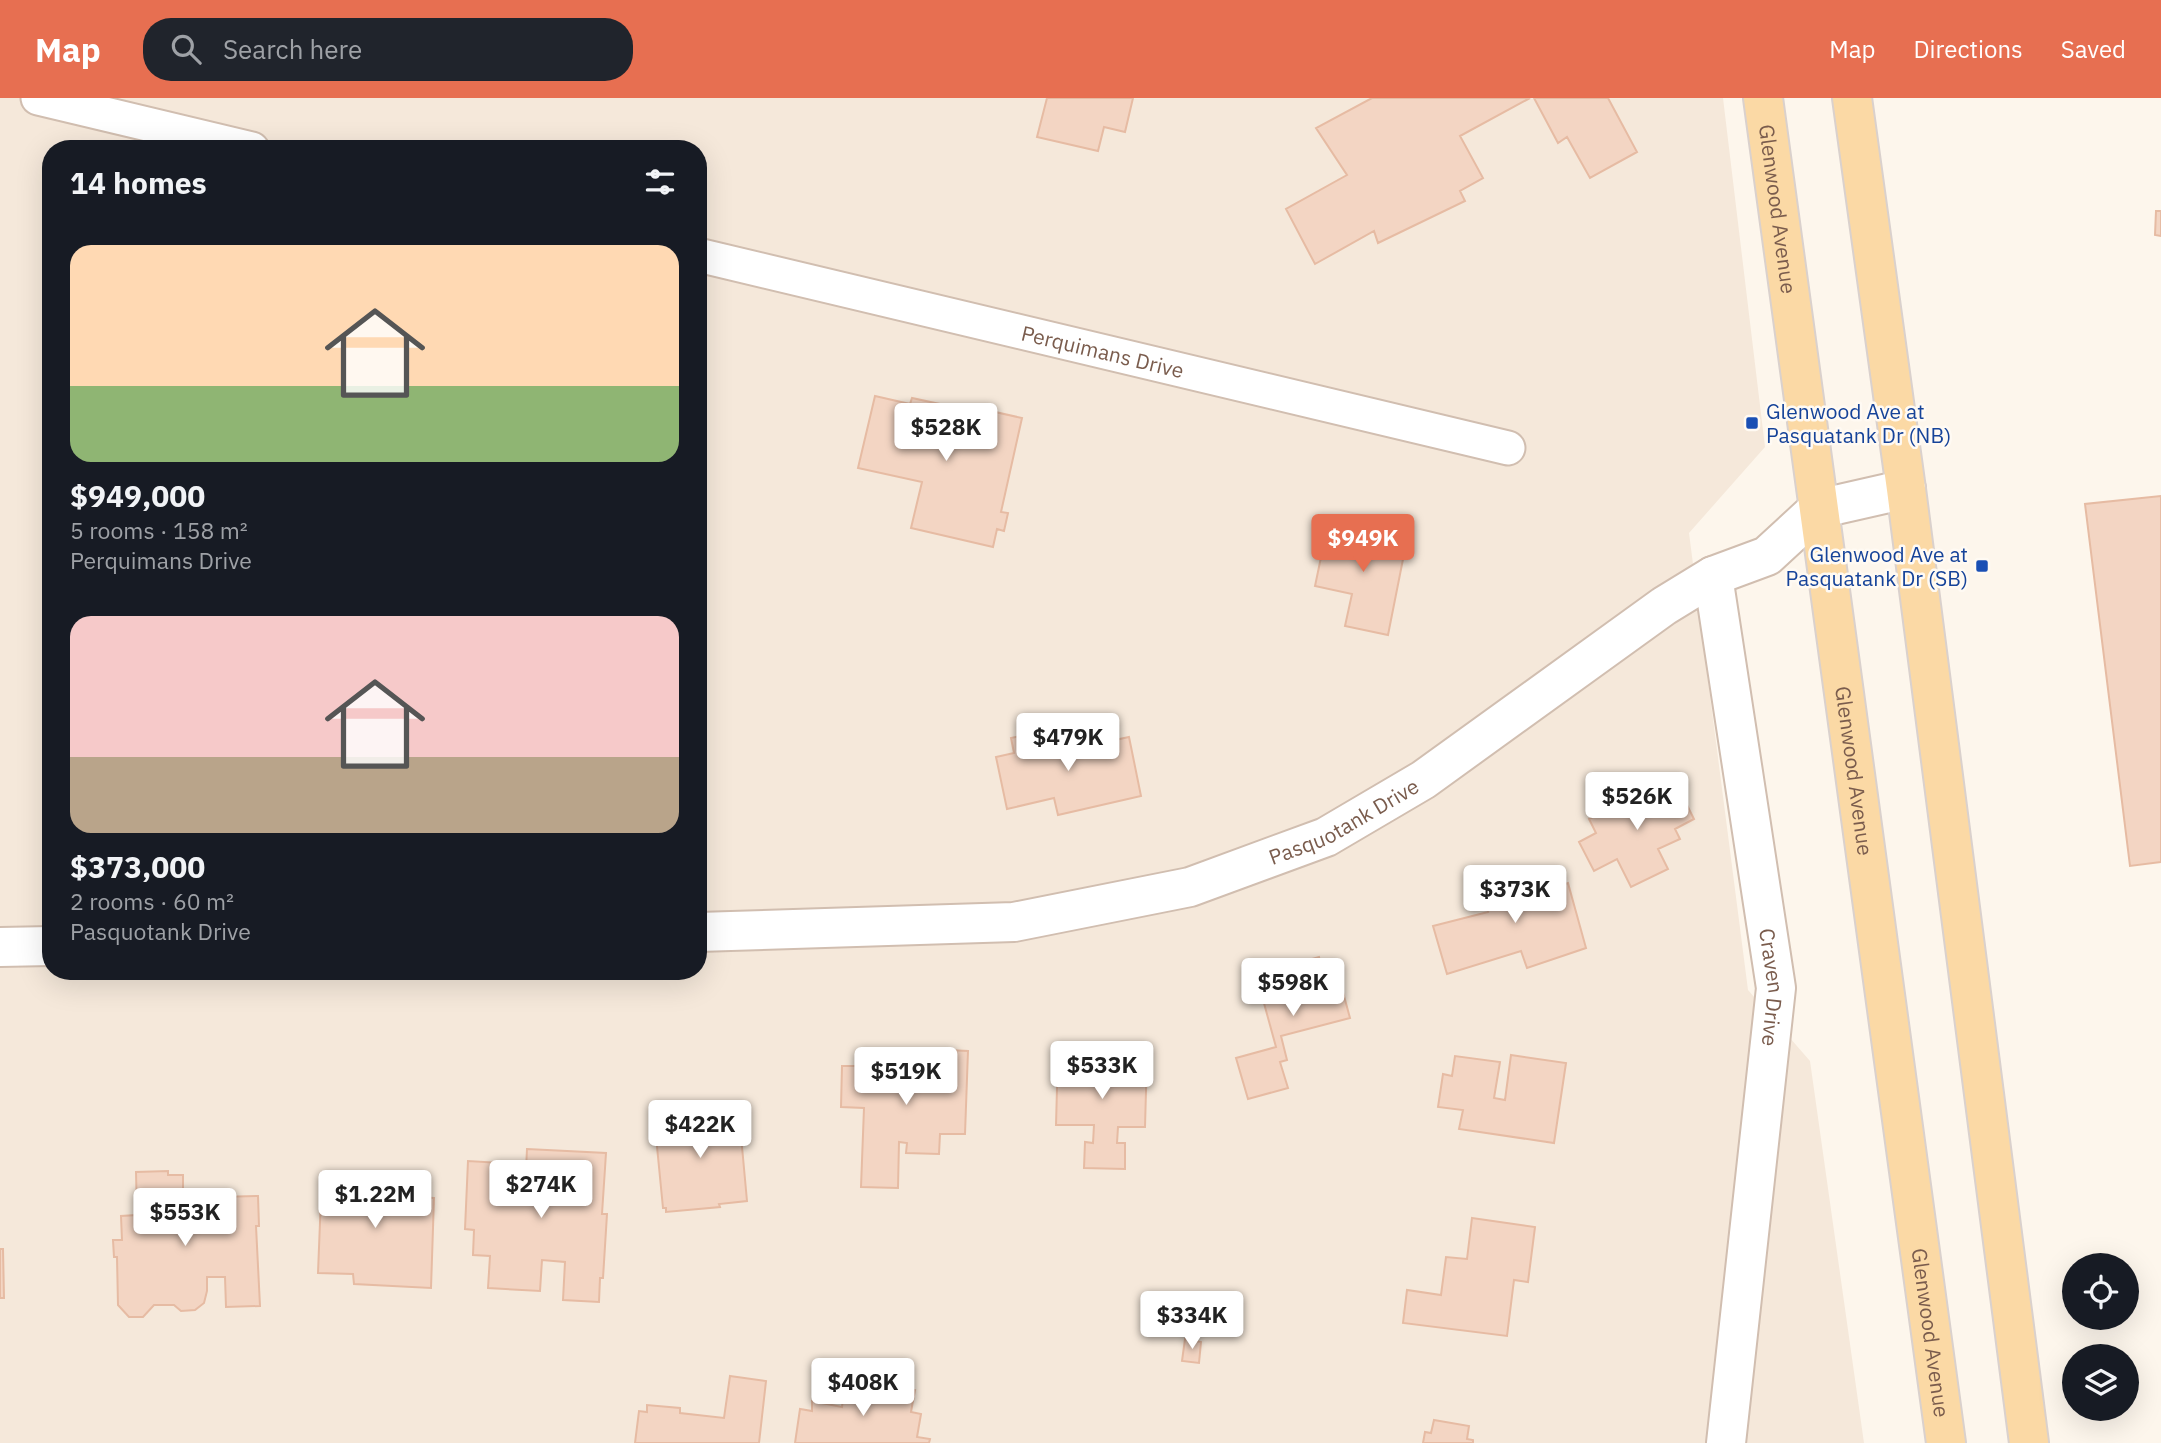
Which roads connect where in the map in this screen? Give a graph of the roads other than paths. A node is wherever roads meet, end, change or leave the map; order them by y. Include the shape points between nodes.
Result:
1 (38, 98) edge
2 (1763, 98) edge
3 (1852, 98) edge
4 (214, 140) edge
5 (707, 257) edge
6 (1508, 448) dead end
7 (1906, 489) junction
8 (1818, 509) junction
9 (1713, 576) junction
10 (707, 932) edge
11 (42, 946) edge
12 (0, 947) edge
13 (1726, 1443) edge
14 (1946, 1443) edge
15 (2029, 1443) edge

1 - 4 street
2 - 8 main road, Glenwood Avenue
3 - 7 main road
5 - 6 street, Perquimans Drive
7 - 8 street, Pasquotank Drive
7 - 15 main road
8 - 9 street, Pasquotank Drive via 1767,556
8 - 14 main road, Glenwood Avenue
9 - 10 street, Pasquotank Drive via 1664,606 1423,780 1326,837 1190,887 1014,922
9 - 13 street, Craven Drive via 1776,988
11 - 12 street

